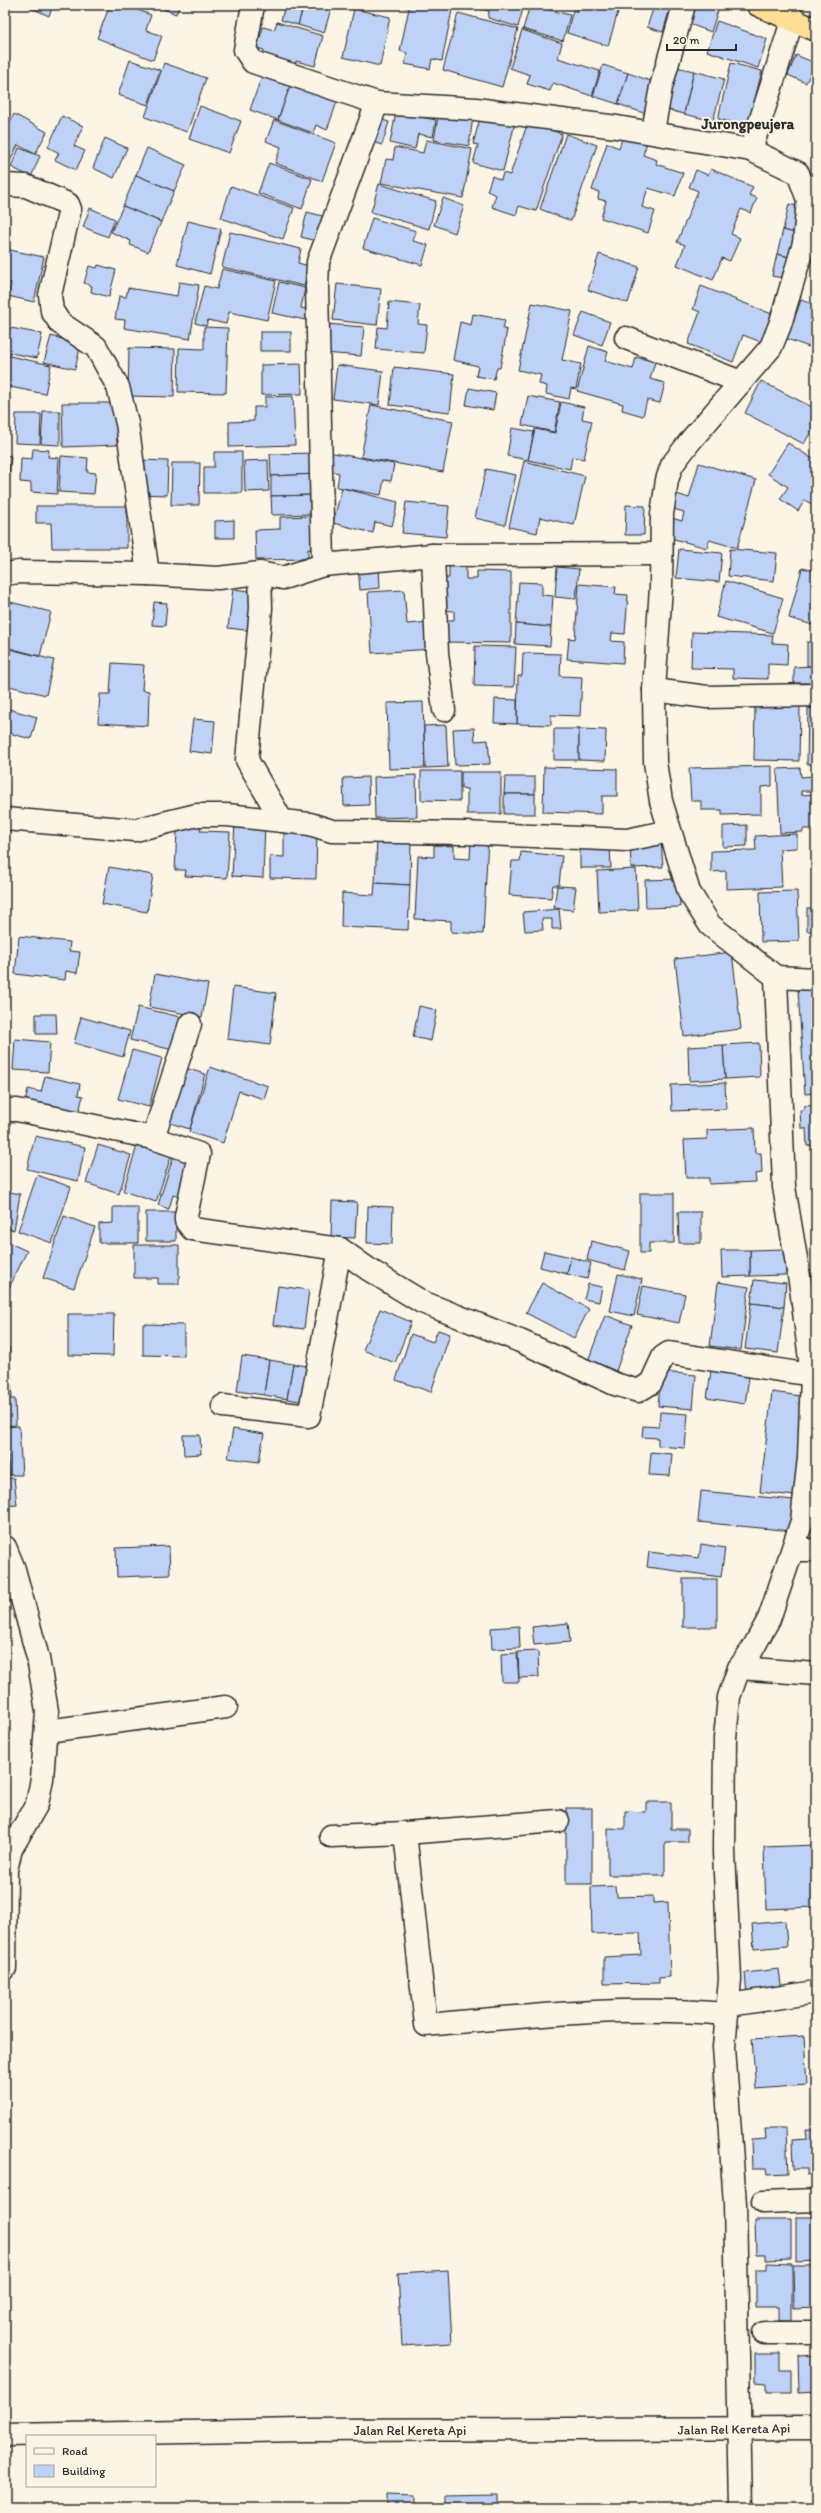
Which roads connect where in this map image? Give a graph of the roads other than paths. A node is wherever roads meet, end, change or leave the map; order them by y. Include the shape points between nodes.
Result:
1 (253, 5) edge
2 (684, 5) edge
3 (758, 5) edge
4 (792, 18) junction
5 (816, 30) edge
6 (377, 104) junction
7 (653, 131) junction
8 (751, 150) junction
9 (5, 185) edge
10 (626, 338) dead end
11 (741, 382) junction
12 (661, 554) junction
13 (433, 555) junction
14 (322, 565) junction
15 (260, 573) junction
16 (5, 574) edge
17 (148, 574) junction
18 (654, 690) junction
19 (816, 695) edge
20 (444, 710) dead end
21 (5, 819) edge
22 (282, 821) junction
23 (670, 831) junction
24 (776, 977) junction
25 (816, 979) edge
26 (190, 1024) dead end
27 (5, 1110) edge
28 (153, 1138) junction
29 (340, 1249) junction
30 (812, 1375) junction
31 (223, 1406) dead end
32 (5, 1547) edge
33 (794, 1550) junction
34 (816, 1550) edge
35 (739, 1668) junction
36 (816, 1674) edge
37 (226, 1707) dead end
38 (46, 1732) junction
39 (558, 1821) dead end
40 (405, 1833) junction
41 (331, 1836) dead end
42 (5, 1968) edge
43 (816, 1992) edge
44 (728, 2010) junction
45 (816, 2200) edge
46 (763, 2202) dead end
47 (764, 2333) dead end
48 (816, 2333) edge
49 (816, 2428) edge
50 (740, 2430) junction
51 (5, 2435) edge
52 (741, 2508) edge

1 - 6 street via 245,50 252,62
2 - 7 street
3 - 4 highway
4 - 5 highway
4 - 8 street
6 - 7 street via 476,109
6 - 14 street via 318,262
7 - 8 street
8 - 11 street via 798,173 805,190 808,214 804,243 780,325 771,347
9 - 17 street via 26,186 68,204 70,209 52,288 52,311 60,323 96,347 118,387 127,423
10 - 11 street
11 - 12 street via 672,466 667,480 662,514
12 - 13 street
12 - 18 street
13 - 14 street
13 - 20 street via 437,653
14 - 15 street via 284,578
15 - 17 street via 218,578
15 - 22 street via 261,608 247,760
16 - 17 street
18 - 19 street via 707,698
18 - 23 street via 655,762 661,801
21 - 22 street via 135,830 197,815 228,815
22 - 23 street via 310,824 332,831 478,833 627,840
23 - 24 street via 689,892 699,911 710,925
24 - 25 street
24 - 30 street via 784,1187 802,1288
26 - 28 street
27 - 28 street via 17,1110
28 - 29 street via 199,1154 186,1216 192,1230
29 - 30 street via 368,1270 422,1302 520,1341 615,1384 638,1391 651,1383 663,1357 669,1353
29 - 31 street via 309,1416
30 - 33 street via 809,1458 803,1513
32 - 38 street via 14,1569 38,1658 47,1711
33 - 34 street
33 - 35 street via 769,1619
35 - 36 street
35 - 44 street via 729,1697 725,1738 724,1852 730,1979
37 - 38 street
38 - 42 street via 37,1804 11,1848 6,1870
39 - 40 street
40 - 41 street
40 - 44 street via 426,2025 537,2015
43 - 44 street
44 - 50 street via 724,2047 735,2204
45 - 46 street
47 - 48 street
49 - 50 street, Jalan Rel Kereta Api
50 - 51 street, Jalan Rel Kereta Api via 303,2430
50 - 52 street

